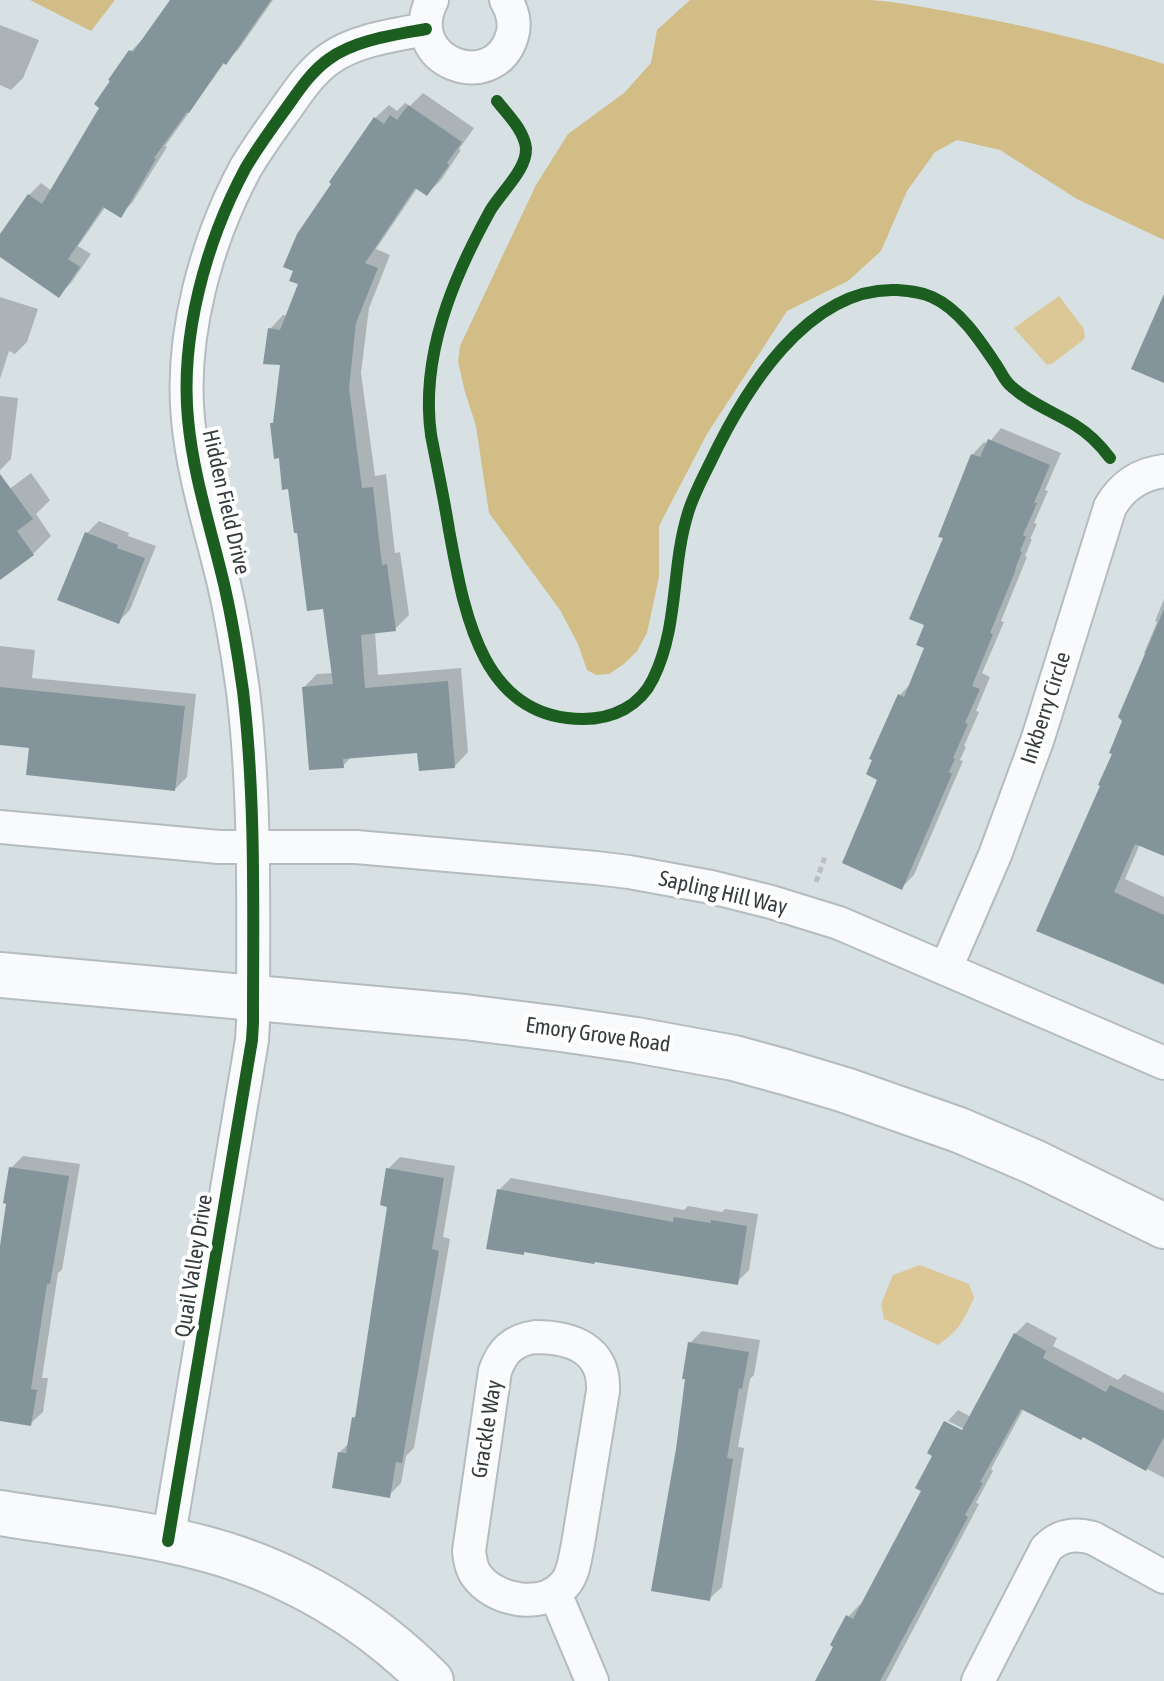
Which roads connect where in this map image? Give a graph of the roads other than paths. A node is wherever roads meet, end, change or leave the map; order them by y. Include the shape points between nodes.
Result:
1 (506, 0) edge
2 (429, 15) edge
3 (1164, 471) edge
4 (0, 827) edge
5 (251, 848) junction
6 (946, 968) junction
7 (0, 975) edge
8 (253, 997) junction
9 (1164, 1063) edge
10 (1164, 1226) edge
11 (0, 1513) edge
12 (168, 1541) junction
13 (1164, 1577) edge
14 (555, 1593) junction
15 (431, 1681) edge
16 (592, 1681) edge
17 (978, 1681) edge

1 - 2 street, Hidden Field Drive via 513,32 505,50 479,67 454,65 434,50 428,39
2 - 5 street, Hidden Field Drive via 350,48 311,76 234,191 210,251 195,311 187,371 188,423 240,670
3 - 6 street, Inkberry Circle via 1131,483 1110,507 1038,738
4 - 5 street
5 - 6 street, Sapling Hill Way via 356,847 629,872 795,909
5 - 8 street, Hidden Field Drive
6 - 9 street, Sapling Hill Way
7 - 8 street, Emory Grove Road
8 - 10 street, Emory Grove Road via 561,1029 746,1061 959,1130
8 - 12 street, Quail Valley Drive via 252,1040
11 - 12 street
12 - 15 street via 248,1563 314,1593 370,1628
13 - 17 street via 1093,1538 1060,1538 1046,1549
14 - 14 street, Grackle Way via 567,1584 573,1566 603,1379 598,1361 582,1347 529,1338 507,1349 495,1371 469,1551 475,1575 505,1596 531,1600
14 - 16 street

